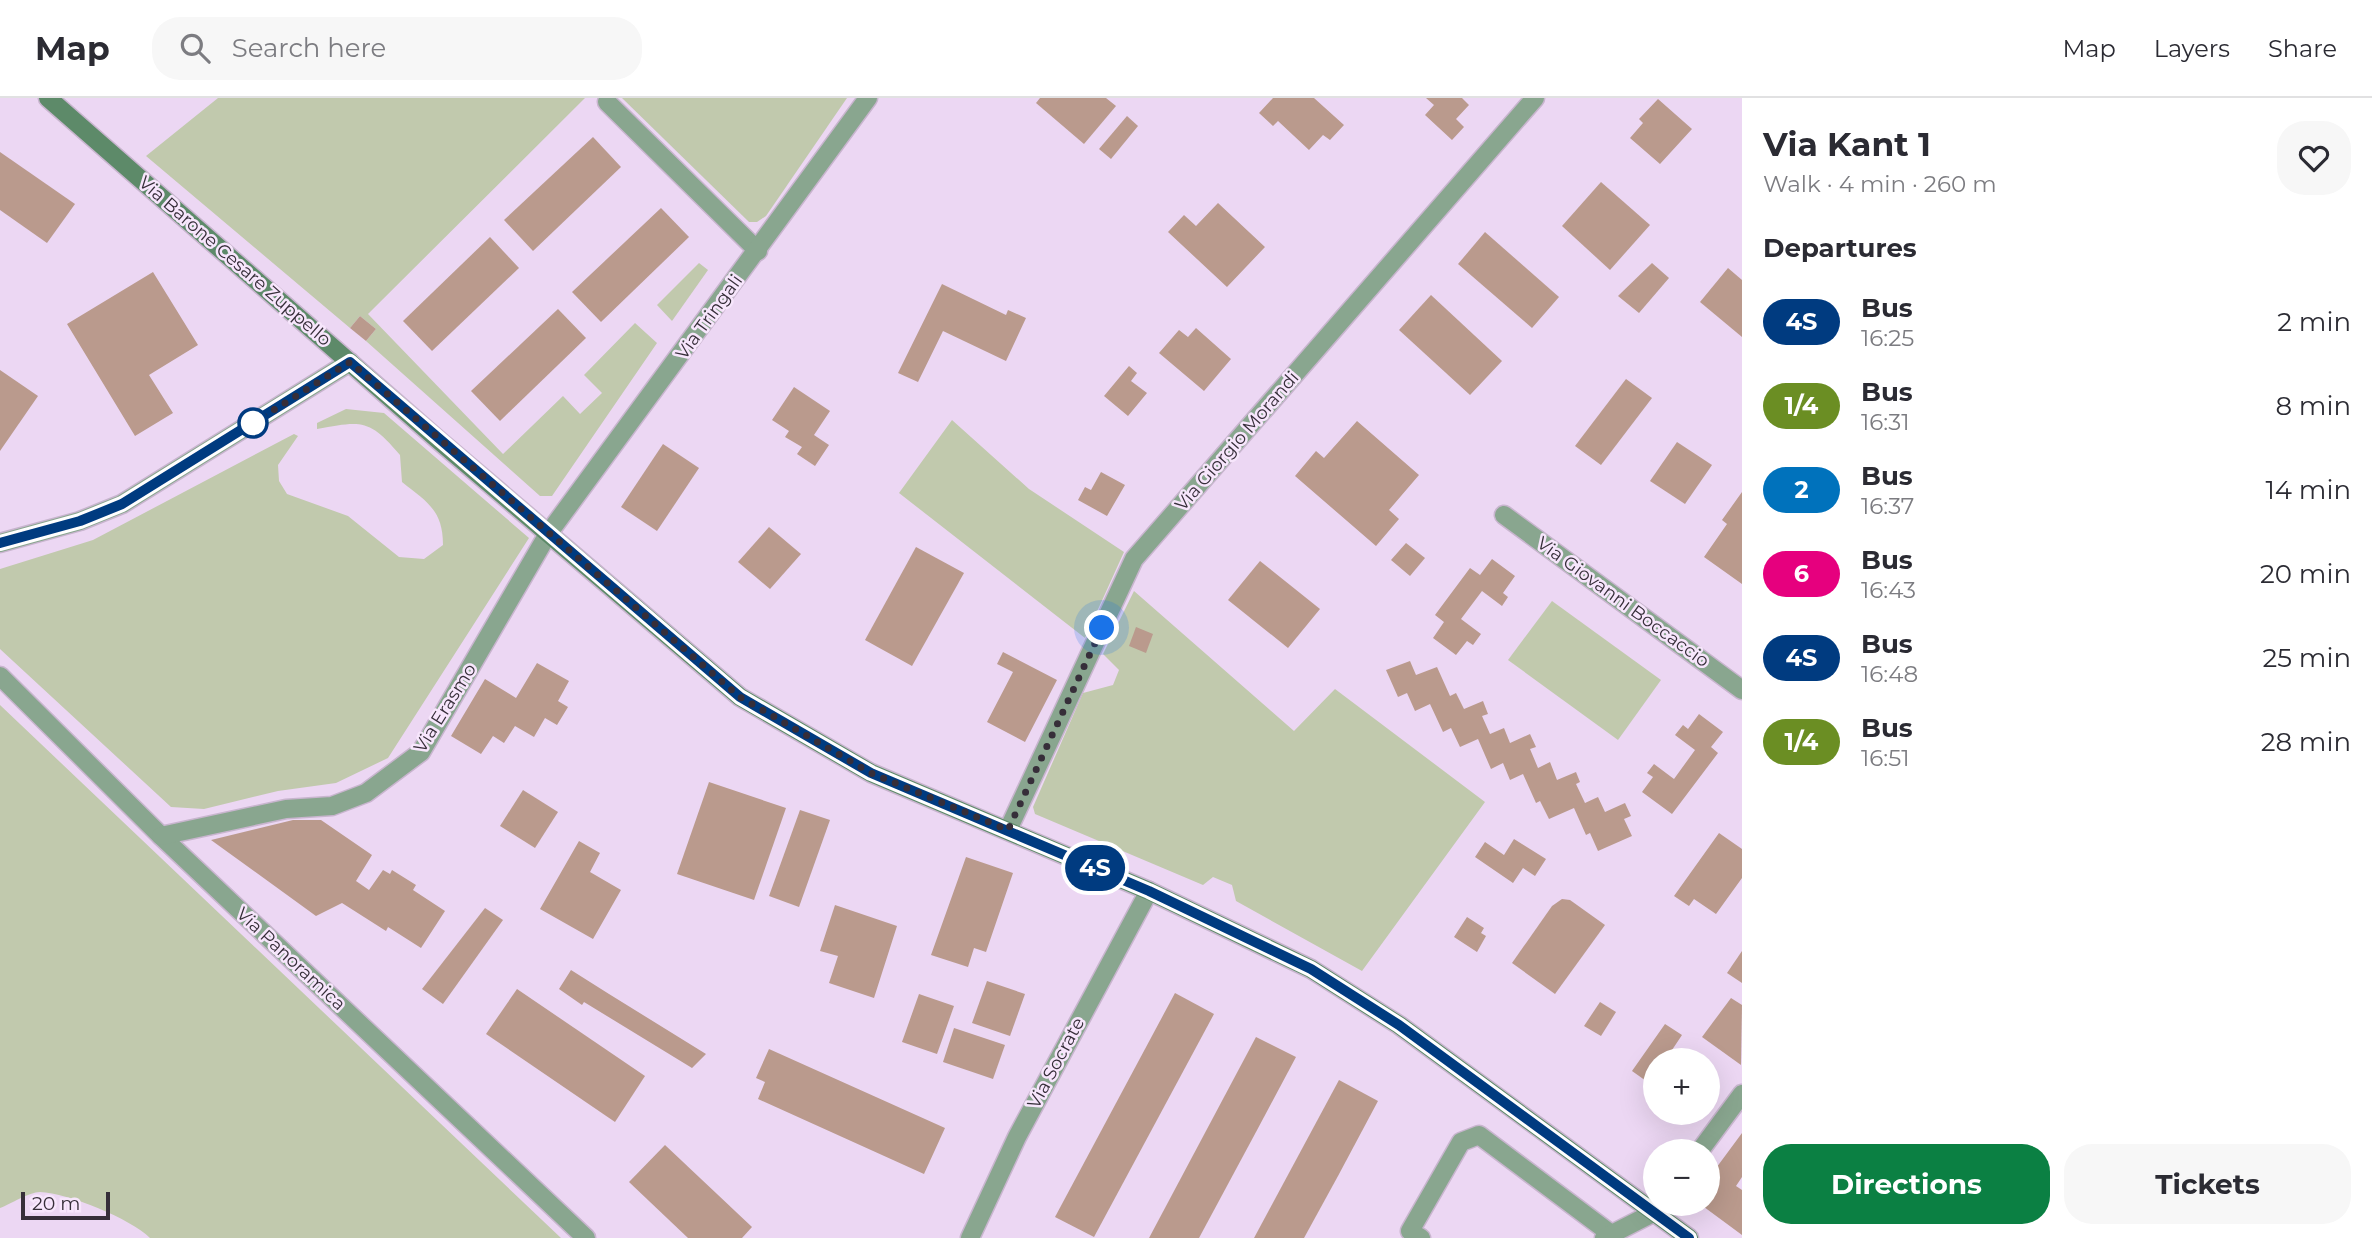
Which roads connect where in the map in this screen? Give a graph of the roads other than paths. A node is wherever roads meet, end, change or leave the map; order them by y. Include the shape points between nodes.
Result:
1 (48, 98) edge
2 (868, 98) edge
3 (1535, 98) edge
4 (607, 102) dead end
5 (758, 251) junction
6 (350, 362) junction
7 (1504, 515) dead end
8 (548, 534) junction
9 (0, 542) edge
10 (0, 676) edge
11 (1742, 690) edge
12 (1008, 830) junction
13 (161, 835) junction
14 (1149, 891) junction
15 (1742, 1094) edge
16 (1709, 1139) edge
17 (1643, 1199) edge
18 (1643, 1216) edge
19 (1665, 1216) edge
20 (1608, 1236) edge
21 (586, 1238) edge
22 (970, 1238) edge
23 (1421, 1238) edge
24 (1689, 1238) edge

1 - 6 main road, Via Barone Cesare Zuppello
2 - 5 street, Via Tringali
3 - 12 street, Via Giorgio Morandi via 1134,559
4 - 5 street
5 - 8 street, Via Tringali
6 - 8 main road, Via Barone Cesare Zuppello
6 - 9 street via 122,504 80,521
7 - 11 street, Via Giovanni Boccaccio
8 - 12 main road, Via Barone Cesare Zuppello via 740,697 871,773
8 - 13 street, Via Erasmo via 421,752 397,772 366,793 332,806 286,809
10 - 13 street, Via Panoramica
12 - 14 main road, Via Barone Cesare Zuppello
13 - 21 street, Via Panoramica
14 - 17 main road, Via Barone Cesare Zuppello via 1311,969 1399,1025
14 - 22 street, Via Socrate via 1017,1137
15 - 16 street
18 - 20 street
19 - 24 main road, Via Barone Cesare Zuppello
20 - 23 street via 1479,1135 1461,1142 1410,1231

